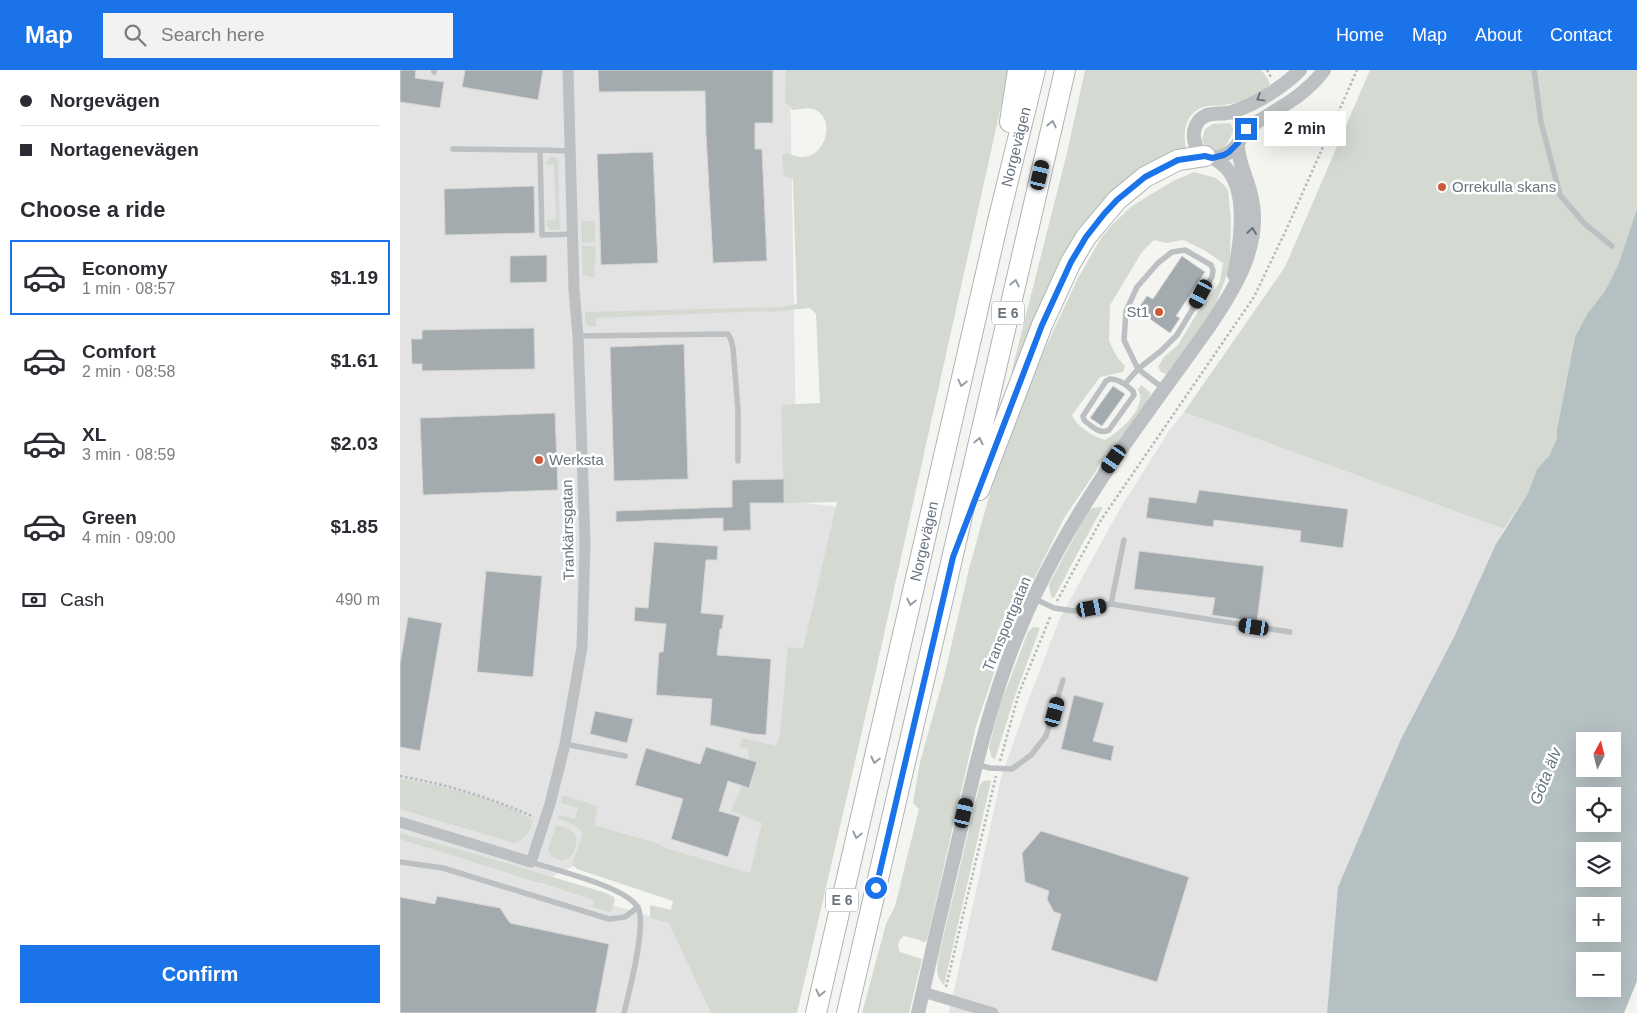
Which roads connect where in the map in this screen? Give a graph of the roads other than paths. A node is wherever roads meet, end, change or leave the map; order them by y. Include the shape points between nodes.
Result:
1 (568, 70) edge
2 (1018, 70) edge
3 (1035, 70) edge
4 (1065, 70) edge
5 (1300, 70) edge
6 (1324, 70) edge
7 (1534, 70) edge
8 (1238, 143) junction
9 (453, 149) dead end
10 (540, 150) junction
11 (570, 151) junction
12 (1209, 157) junction
13 (998, 221) junction
14 (573, 234) junction
15 (1612, 246) dead end
16 (1231, 293) junction
17 (578, 336) junction
18 (1138, 368) junction
19 (1125, 384) junction
20 (1164, 389) junction
21 (738, 461) dead end
22 (1124, 540) dead end
23 (953, 557) junction
24 (1033, 598) junction
25 (1111, 604) junction
26 (1290, 632) dead end
27 (1063, 680) dead end
28 (565, 744) junction
29 (625, 756) dead end
30 (976, 764) junction
31 (400, 822) edge
32 (400, 862) edge
33 (530, 862) junction
34 (638, 907) junction
35 (923, 992) junction
36 (624, 1013) edge
37 (816, 1013) edge
38 (847, 1013) edge
39 (918, 1013) edge
40 (993, 1013) edge

1 - 11 street, Trankärrsgatan
2 - 13 highway
3 - 13 highway, Norgevägen / E 6
23 -> 4 highway, Norgevägen / E 6
5 -> 12 street via 1254,102 1230,113 1205,116 1199,121 1195,145 1199,152
6 - 8 street via 1296,98 1246,129
7 - 15 lane via 1541,122 1560,195 1584,223
8 - 12 street via 1229,152
16 -> 8 street, Transportgatan via 1250,249 1253,226 1253,203
9 - 10 lane
10 - 11 lane
10 - 14 lane via 542,235
11 - 14 street, Trankärrsgatan
12 - 16 street, Transportgatan via 1228,170 1240,203 1239,247
12 - 23 highway via 1178,160 1145,177 1117,200 1086,237 1042,325
13 -> 37 highway, Norgevägen / E 6
14 - 17 street, Trankärrsgatan
16 - 20 street, Transportgatan
17 - 21 lane via 728,334 733,348 738,410
17 - 28 street, Trankärrsgatan via 584,542 582,647
18 - 18 lane via 1124,340 1126,311 1137,288 1172,252 1184,250 1198,256 1211,265 1212,276 1177,335
18 - 19 lane
18 - 20 lane
19 - 19 lane via 1115,379 1106,381 1085,412 1084,420 1102,432 1110,430 1133,398 1133,391
20 - 24 street, Transportgatan via 1094,488
22 - 25 lane
23 - 38 highway, Norgevägen / E 6
24 - 25 lane via 1054,608 1074,611
24 - 30 street, Transportgatan via 1002,674
25 - 26 lane
27 - 30 lane via 1046,736 1031,755 1012,769
28 - 29 lane
28 - 33 street, Trankärrsgatan
30 - 35 street, Transportgatan
31 - 33 street
32 - 34 lane via 443,868 609,919 625,917
33 - 34 lane via 617,890
34 - 36 lane via 641,918 638,946
35 - 39 street, Transportgatan
35 - 40 street

